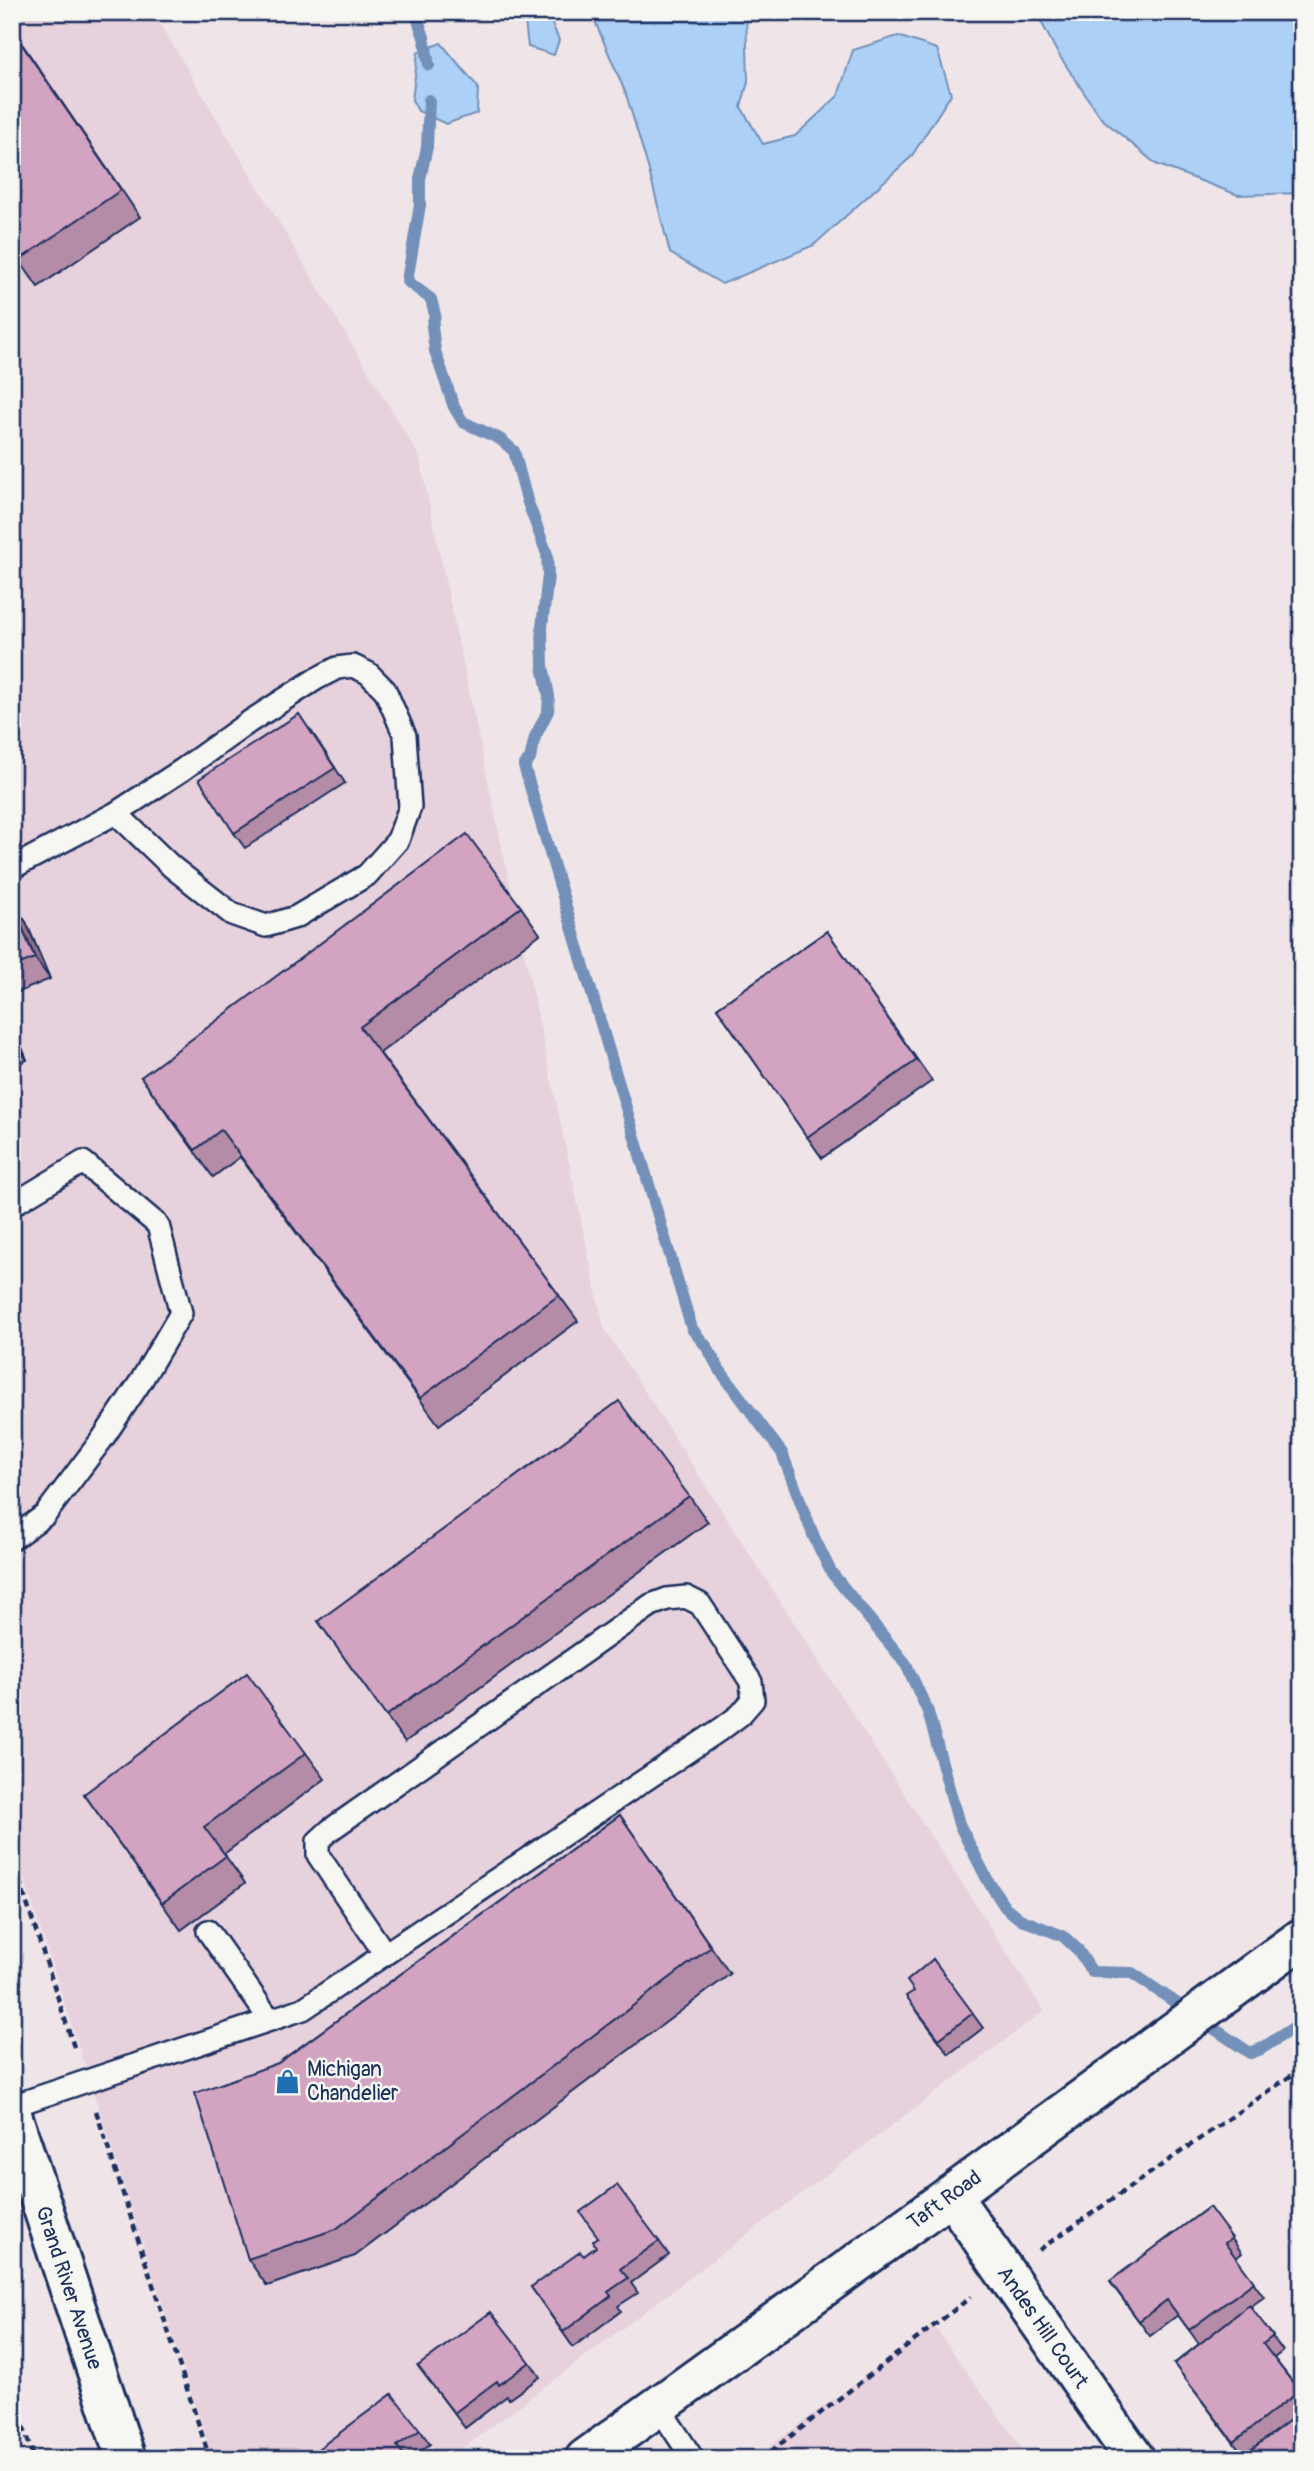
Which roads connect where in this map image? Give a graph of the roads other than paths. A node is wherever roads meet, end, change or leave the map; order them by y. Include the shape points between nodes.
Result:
1 (116, 813) junction
2 (12, 868) edge
3 (12, 1205) edge
4 (12, 1539) edge
5 (208, 1931) dead end
6 (1302, 1938) edge
7 (385, 1954) junction
8 (270, 2020) junction
9 (12, 2106) edge
10 (12, 2115) edge
11 (951, 2195) junction
12 (657, 2406) junction
13 (126, 2459) edge
14 (585, 2459) edge
15 (693, 2459) edge
16 (1135, 2459) edge

1 - 1 lane via 337,668 353,666 368,673 385,690 405,736 410,807 398,840 367,876 296,916 266,926 232,914 172,867
1 - 2 lane
3 - 4 lane via 83,1162 158,1224 181,1313 103,1438 45,1515
5 - 8 lane
6 - 11 street, Taft Road
7 - 7 lane via 740,1715 752,1700 751,1682 700,1604 686,1597 651,1605 318,1841 318,1855
7 - 8 lane via 303,2008
8 - 9 lane
10 - 13 street, Grand River Avenue
11 - 12 street, Taft Road
11 - 16 street, Andes Hill Court
12 - 14 street, Taft Road
12 - 15 lane

